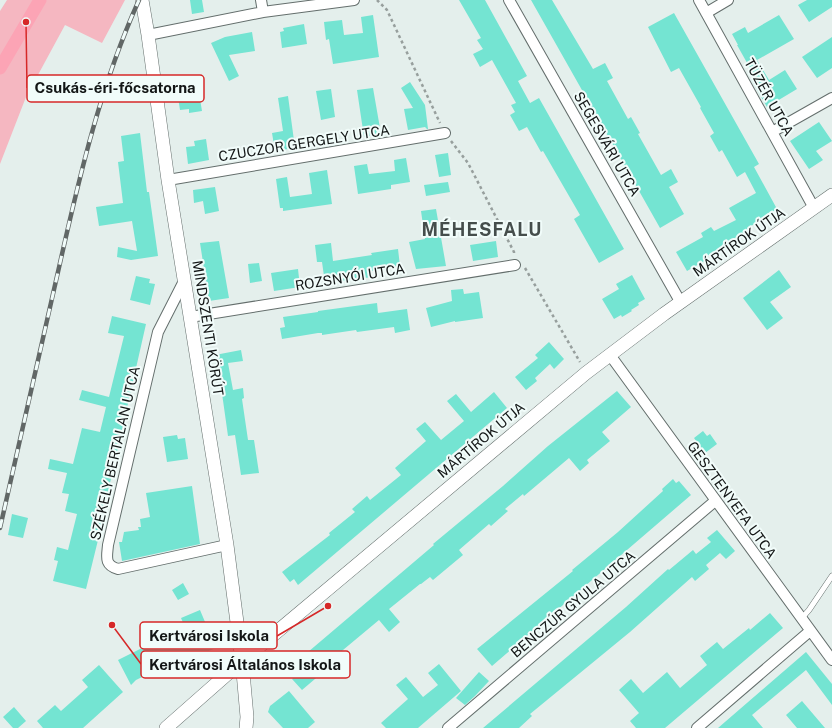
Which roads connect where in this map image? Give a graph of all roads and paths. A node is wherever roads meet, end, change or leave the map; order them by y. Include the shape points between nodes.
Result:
1 (142, 0) edge
2 (261, 0) edge
3 (354, 0) edge
4 (377, 0) edge
5 (509, 0) edge
6 (699, 0) edge
7 (728, 0) edge
8 (263, 12) junction
9 (706, 13) junction
10 (148, 35) junction
11 (832, 98) edge
12 (772, 132) junction
13 (445, 133) junction
14 (168, 180) junction
15 (832, 195) edge
16 (814, 208) junction
17 (514, 265) junction
18 (184, 281) junction
19 (681, 303) junction
20 (190, 317) junction
21 (610, 354) junction
22 (586, 372) junction
23 (715, 501) junction
24 (227, 545) junction
25 (832, 576) edge
26 (802, 619) junction
27 (810, 631) junction
28 (832, 660) edge
29 (242, 661) junction
30 (166, 728) edge
31 (246, 728) edge
32 (448, 728) edge
33 (697, 728) edge

1 - 10 street, MINDSZENTI KÖRÚT
2 - 8 street
3 - 8 street
4 - 13 path via 387,10
5 - 19 street, SEGESVÁRI UTCA
6 - 9 street, TÜZÉR UTCA
7 - 9 street
8 - 10 street
9 - 12 street, TÜZÉR UTCA
10 - 14 street, MINDSZENTI KÖRÚT
11 - 12 street
12 - 16 street, TÜZÉR UTCA
13 - 14 street, CZUCZOR GERGELY UTCA
13 - 17 path via 468,163 514,252
14 - 18 street, MINDSZENTI KÖRÚT
15 - 16 street, MÁRTÍROK ÚTJA
16 - 19 street, MÁRTÍROK ÚTJA
17 - 20 street, ROZSNYÓI UTCA
17 - 22 path via 526,268
18 - 20 street, MINDSZENTI KÖRÚT
18 - 24 street, SZÉKELY BERTALAN UTCA via 158,332 108,545 107,561 118,569
19 - 21 street, MÁRTÍROK ÚTJA
20 - 24 street, MINDSZENTI KÖRÚT
21 - 22 street, MÁRTÍROK ÚTJA
21 - 23 street, GESZTENYEFA UTCA
22 - 29 street, MÁRTÍROK ÚTJA
23 - 26 street, GESZTENYEFA UTCA
23 - 32 street, BENCZÚR GYULA UTCA
24 - 29 street, MINDSZENTI KÖRÚT
25 - 26 lane
26 - 27 street, GESZTENYEFA UTCA
27 - 28 street, GESZTENYEFA UTCA
27 - 33 street
29 - 30 street, MÁRTÍROK ÚTJA
29 - 31 street, MINDSZENTI KÖRÚT

